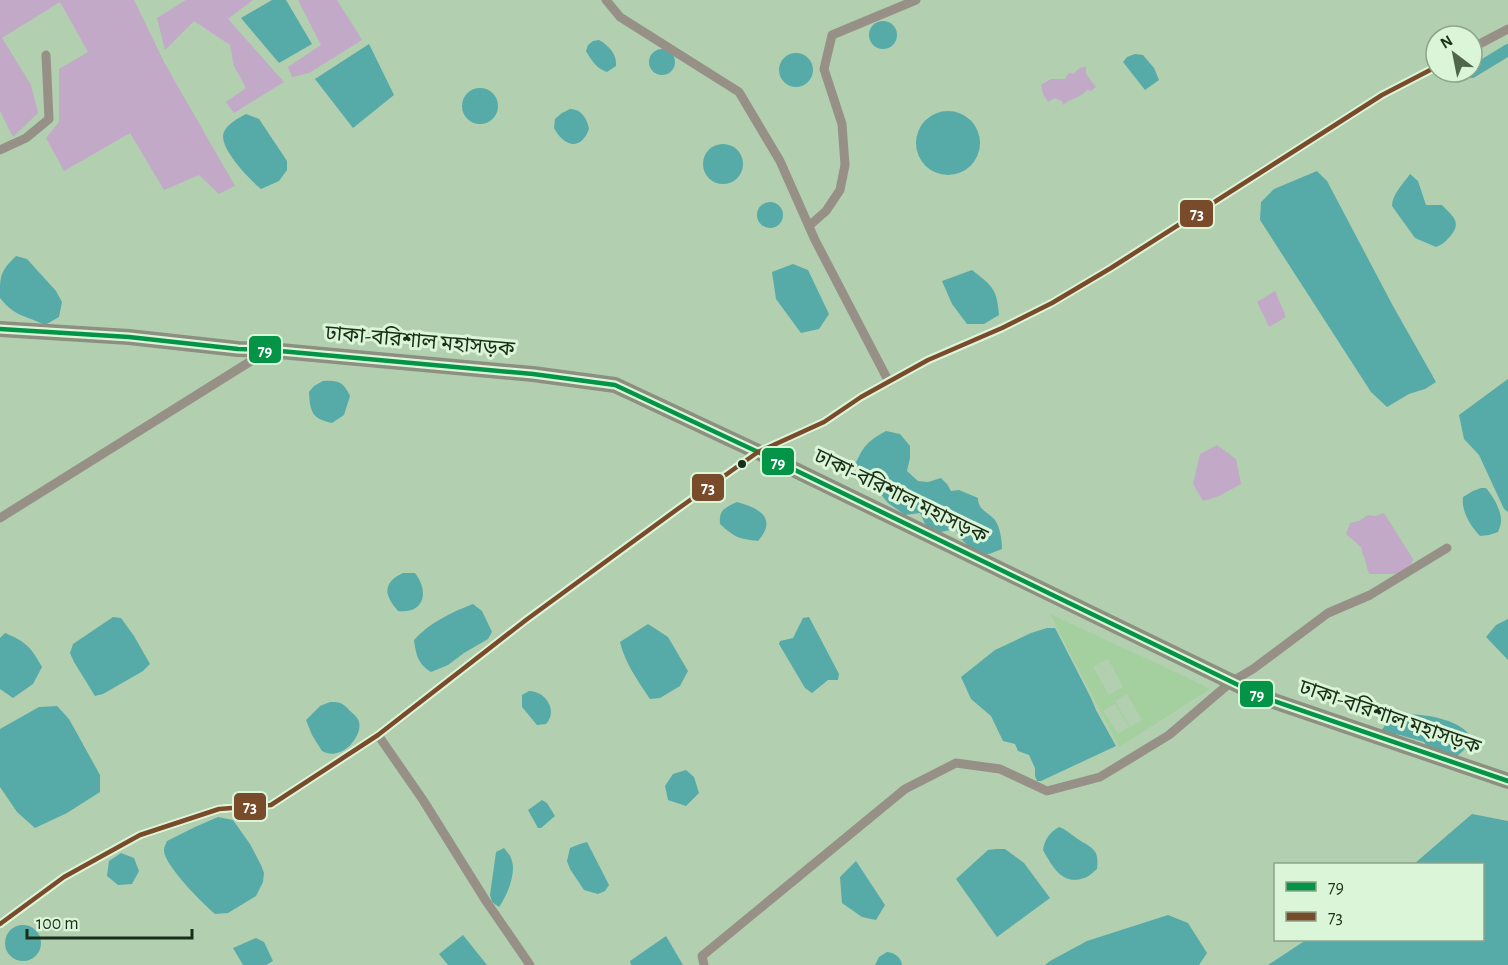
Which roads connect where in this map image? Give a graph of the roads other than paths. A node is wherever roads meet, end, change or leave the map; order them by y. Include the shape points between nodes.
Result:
1 (606, 0) edge
2 (916, 0) edge
3 (1508, 29) edge
4 (1484, 42) edge
5 (46, 55) dead end
6 (1424, 73) edge
7 (0, 150) edge
8 (809, 226) junction
9 (0, 329) edge
10 (269, 350) junction
11 (889, 382) junction
12 (758, 452) junction
13 (0, 518) edge
14 (1447, 548) dead end
15 (1231, 682) junction
16 (378, 735) junction
17 (1508, 781) edge
18 (0, 924) edge
19 (531, 965) edge
20 (704, 965) edge

1 - 8 street via 620,17 739,92 780,161
2 - 8 street via 832,35 824,69 842,124 845,165 840,190 826,211
3 - 4 street
5 - 7 street via 49,119 26,138
6 - 11 street via 1382,95 1052,303
8 - 11 street
9 - 10 highway, ঢাকা-বরিশাল মহাসড়ক
10 - 12 highway, ঢাকা-বরিশাল মহাসড়ক via 615,385
10 - 13 street
11 - 12 street via 824,422
12 - 15 highway, ঢাকা-বরিশাল মহাসড়ক
12 - 16 street via 526,620
14 - 15 street via 1370,595 1328,613
15 - 17 highway, ঢাকা-বরিশাল মহাসড়ক via 1265,698
15 - 20 street via 1169,735 1100,777 1047,791 1000,769 956,763 905,789 702,957
16 - 18 street via 271,805 219,809 140,836 64,877
16 - 19 street

